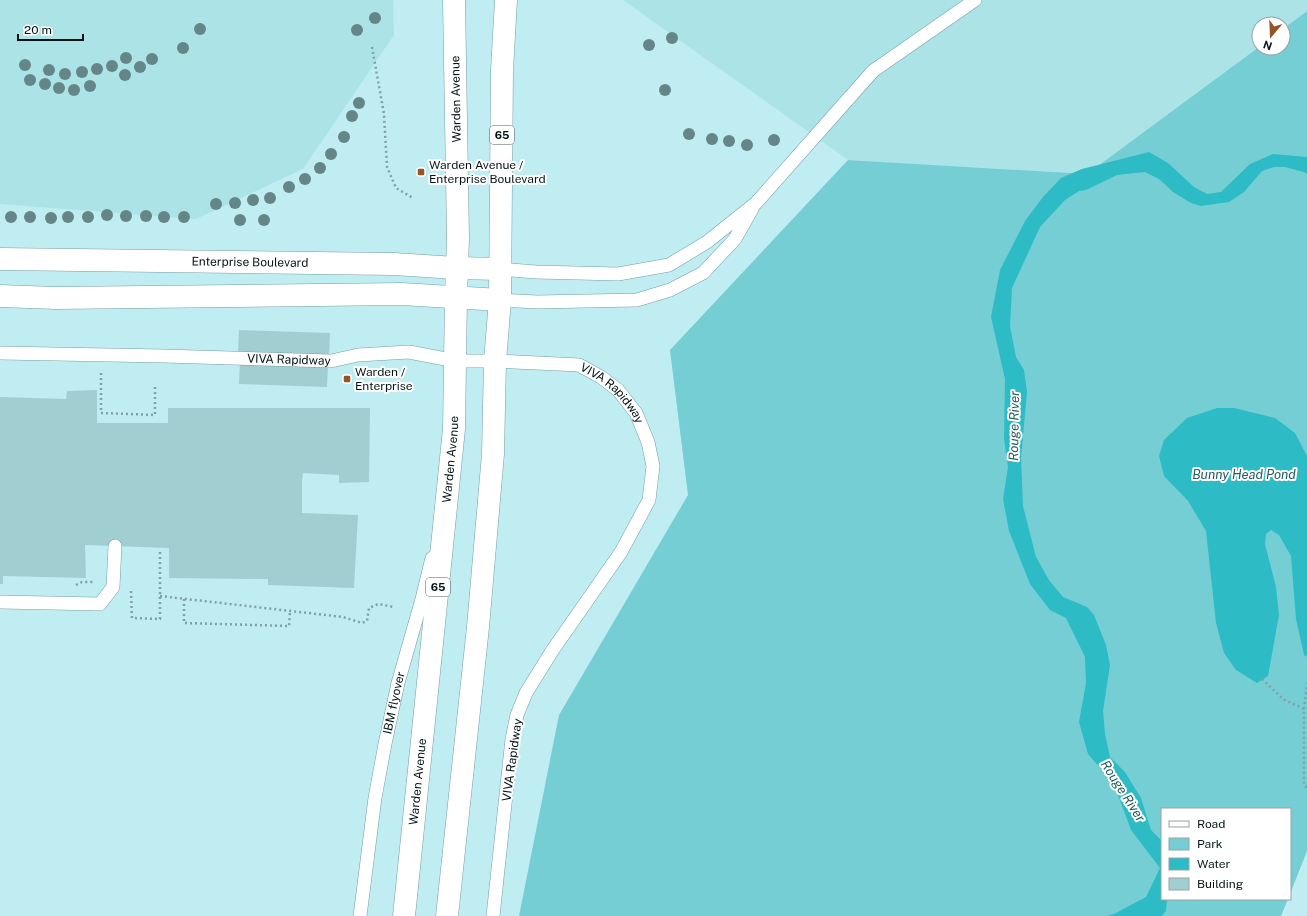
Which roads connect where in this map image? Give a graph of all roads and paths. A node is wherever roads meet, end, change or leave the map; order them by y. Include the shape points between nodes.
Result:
1 (454, 0) edge
2 (506, 0) edge
3 (975, 0) edge
4 (372, 47) dead end
5 (413, 198) dead end
6 (756, 202) junction
7 (0, 259) edge
8 (456, 268) junction
9 (500, 269) junction
10 (0, 296) edge
11 (456, 297) junction
12 (500, 300) junction
13 (0, 353) edge
14 (456, 361) junction
15 (495, 361) junction
16 (101, 372) dead end
17 (155, 384) dead end
18 (447, 494) junction
19 (115, 546) dead end
20 (160, 552) dead end
21 (131, 590) dead end
22 (160, 596) junction
23 (184, 599) junction
24 (0, 602) edge
25 (394, 607) dead end
26 (290, 611) junction
27 (1262, 680) dead end
28 (1307, 683) edge
29 (1304, 709) junction
30 (1307, 788) edge
31 (448, 906) edge
32 (405, 910) edge
33 (360, 916) edge
34 (493, 916) edge

1 - 8 main road, Warden Avenue / 65 via 458,231
2 - 9 main road, 65 via 502,70
3 - 6 lane via 873,71
4 - 5 path via 384,114 387,167 396,188
6 - 9 lane via 707,242 669,265 618,274
6 - 12 lane via 735,239 703,272 670,290 637,300
7 - 8 main road, Enterprise Boulevard via 394,264
8 - 9 main road, Enterprise Boulevard
8 - 11 main road, Warden Avenue / 65
9 - 12 main road, 65
10 - 11 main road via 56,298 402,294
11 - 12 main road
11 - 14 main road, Warden Avenue / 65
12 - 15 main road, 65
13 - 14 lane, VIVA Rapidway via 331,361 358,355 409,352
14 - 15 lane, VIVA Rapidway
14 - 18 main road, Warden Avenue / 65 via 454,429
15 - 31 main road, 65 via 493,454 478,627
15 - 34 lane, VIVA Rapidway via 579,365 601,376 618,390 636,413 648,442 653,466 649,500 621,552 552,651 526,692 517,715 512,739
16 - 17 path via 101,414 155,415
18 - 32 main road, Warden Avenue / 65
18 - 33 lane, IBM flyover via 422,600 398,683 375,798
19 - 24 lane via 114,587 100,604
20 - 22 path
21 - 22 path via 132,618 160,619
22 - 23 path
23 - 26 path
23 - 26 path via 184,623 289,626
25 - 26 path via 378,604 369,608 367,621 362,623 343,617
27 - 29 path via 1283,699
28 - 29 path
29 - 30 path via 1304,785

